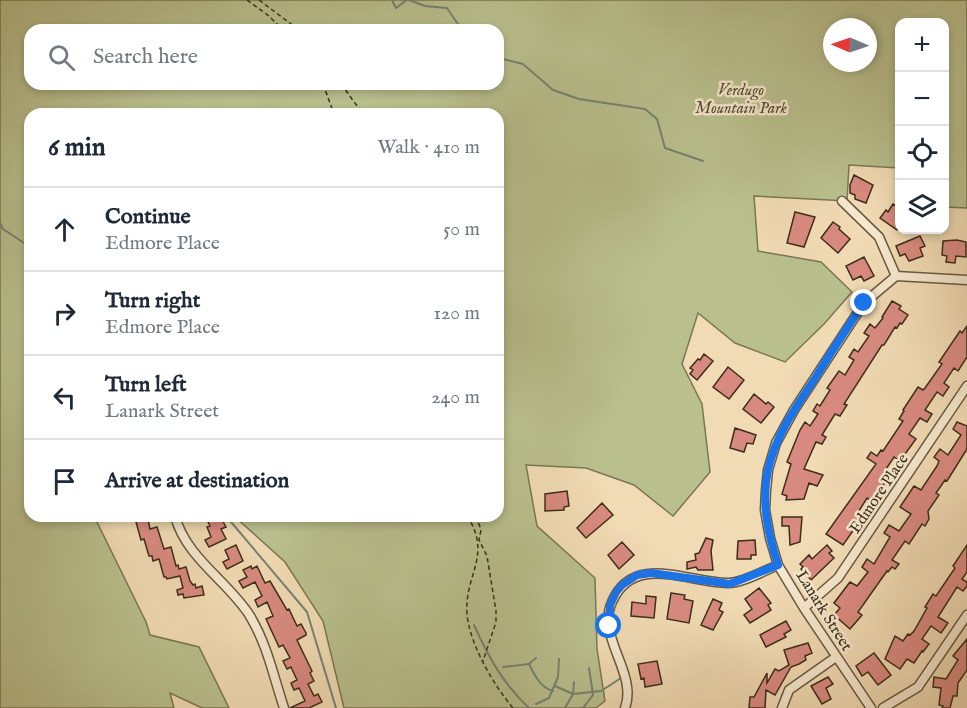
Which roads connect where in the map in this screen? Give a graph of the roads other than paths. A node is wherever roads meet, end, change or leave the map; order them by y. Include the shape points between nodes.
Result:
1 (843, 201) dead end
2 (896, 276) junction
3 (967, 280) edge
4 (967, 386) edge
5 (178, 522) edge
6 (778, 565) junction
7 (804, 608) junction
8 (967, 615) edge
9 (836, 657) junction
10 (284, 708) edge
11 (625, 708) edge
12 (782, 708) edge
13 (872, 708) edge
14 (883, 708) edge

1 - 2 street via 879,237
2 - 3 street
2 - 6 street, Lanark Street via 864,303 776,444 768,470 765,510
4 - 7 street, Edmore Place via 838,579
5 - 10 street via 184,539 249,616 264,646
6 - 7 street, Lanark Street
6 - 11 street via 730,584 651,573 637,575 622,585 610,605 608,618 627,684
7 - 9 street, Lanark Street
8 - 14 street via 918,687
9 - 12 street via 789,690
9 - 13 street, Lanark Street

